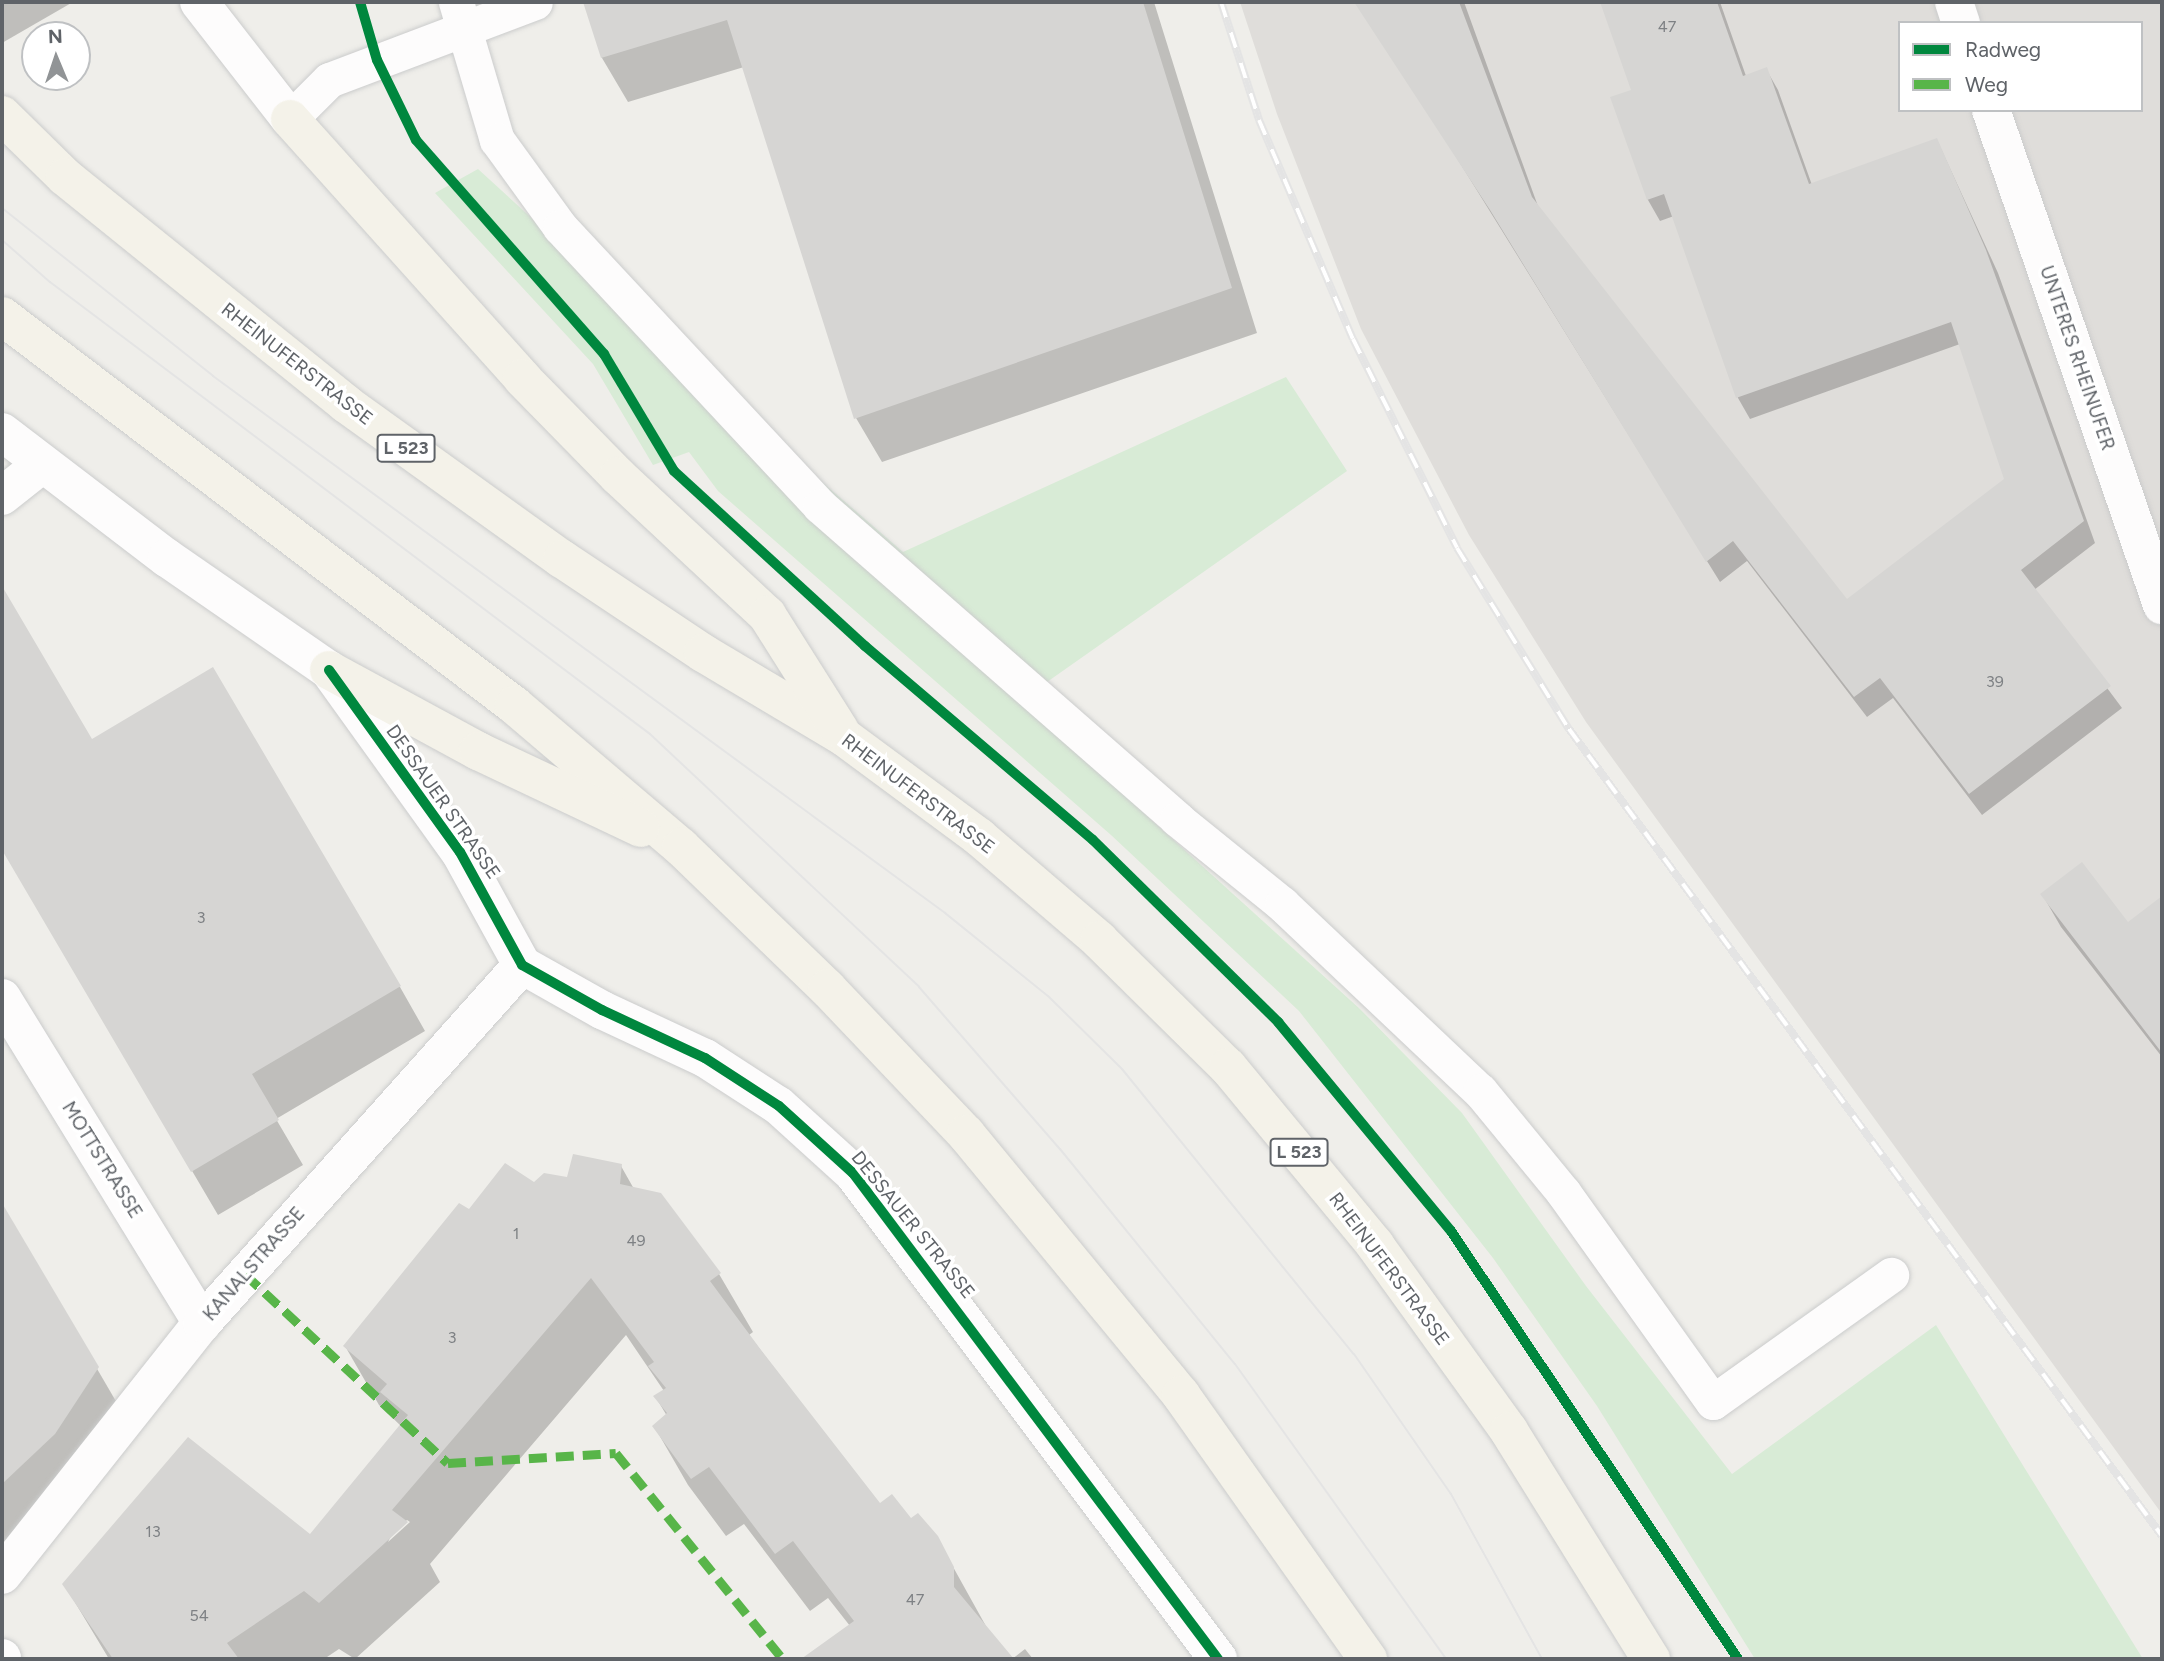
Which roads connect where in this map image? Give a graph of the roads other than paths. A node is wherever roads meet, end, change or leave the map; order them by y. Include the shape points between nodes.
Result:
1 (199, 2) edge
2 (535, 2) edge
3 (1954, 2) edge
4 (460, 14) edge
5 (1960, 21) edge
6 (1992, 112) edge
7 (2, 115) edge
8 (290, 119) junction
9 (2, 316) edge
10 (2, 432) edge
11 (41, 465) junction
12 (2, 496) edge
13 (2162, 605) edge
14 (329, 670) junction
15 (844, 737) junction
16 (681, 847) junction
17 (522, 965) junction
18 (2, 998) edge
19 (1891, 1275) dead end
20 (202, 1323) junction
21 (2, 1575) edge
22 (1218, 1659) edge
23 (1368, 1659) edge
24 (1651, 1659) edge

1 - 8 street
2 - 4 lane
3 - 5 street
4 - 8 lane via 329,80
4 - 19 lane via 496,140 559,227 820,506 1177,819 1282,904 1480,1091 1563,1192 1713,1402
6 - 13 street, UNTERES RHEINUFER
7 - 15 main road, RHEINUFERSTRASSE / L 523 via 65,177 346,404 562,559 703,653
8 - 15 main road via 522,378 618,476 767,615
9 - 16 main road via 514,705
10 - 11 street, DESSAUER STRASSE
11 - 12 street
11 - 14 street, DESSAUER STRASSE
14 - 16 main road via 478,751
14 - 17 street, DESSAUER STRASSE via 460,852
15 - 24 main road, RHEINUFERSTRASSE / L 523 via 979,837 1089,931 1228,1067 1375,1245 1501,1420
16 - 23 main road via 827,988 966,1134 1181,1395
17 - 20 street, KANALSTRASSE
17 - 22 street, DESSAUER STRASSE via 602,1010 705,1058 779,1105 853,1173
18 - 20 street, MOTTSTRASSE
20 - 21 street, KANALSTRASSE

